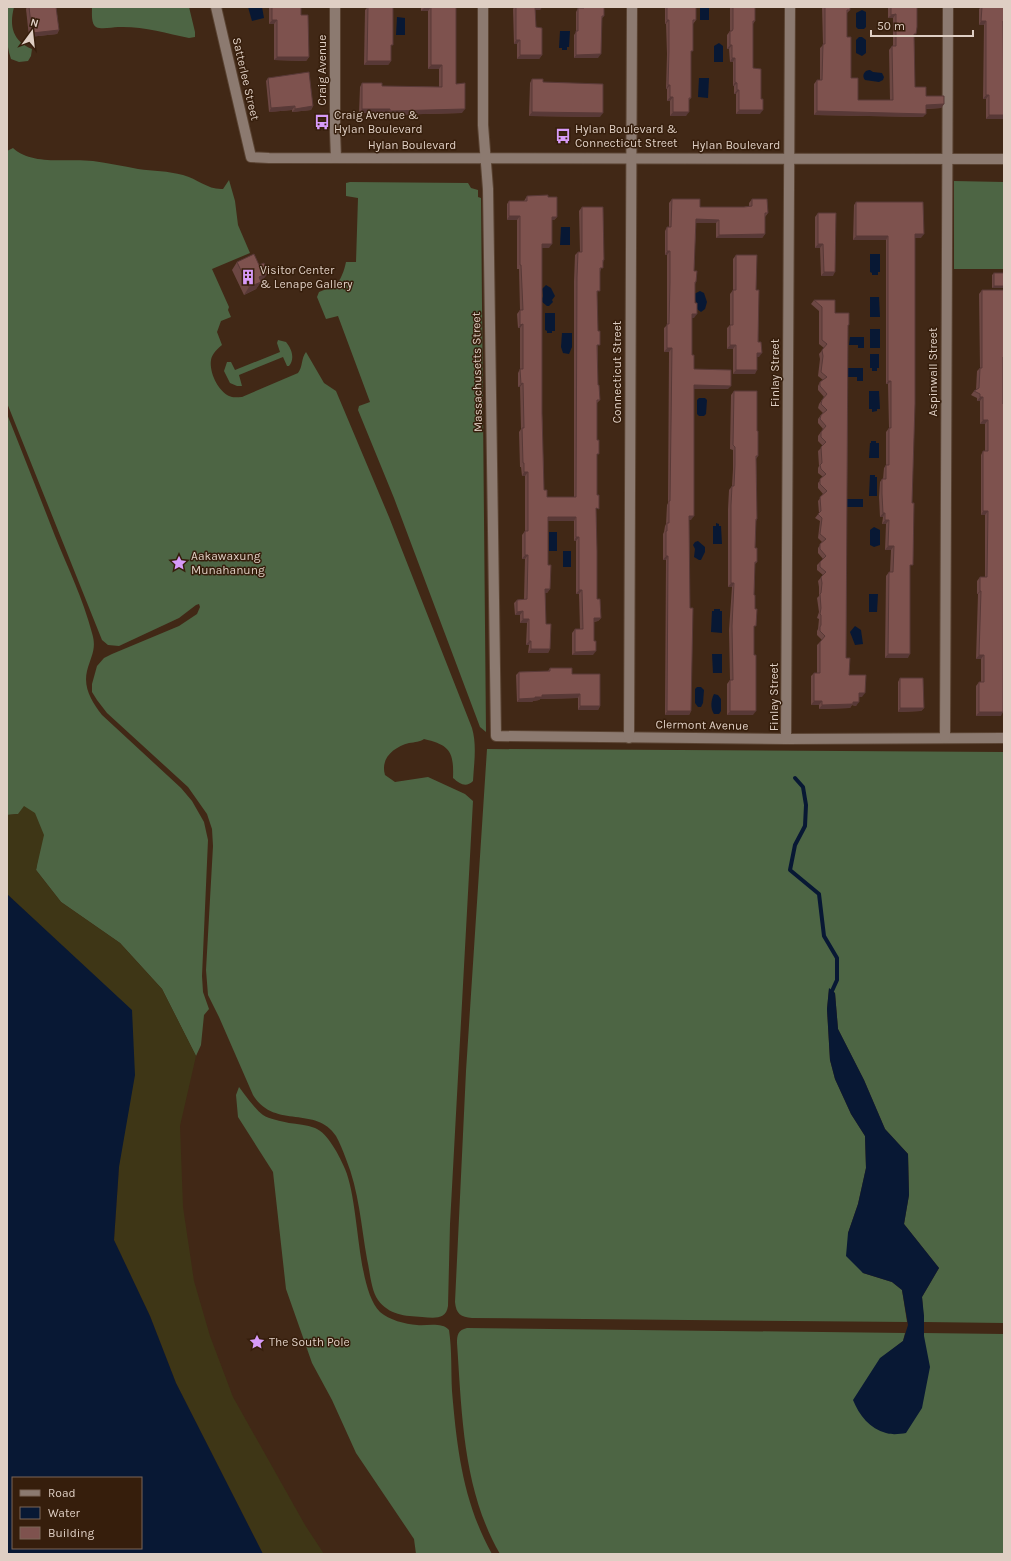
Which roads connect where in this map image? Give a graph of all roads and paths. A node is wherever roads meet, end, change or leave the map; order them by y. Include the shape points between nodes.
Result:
1 (216, 7) edge
2 (335, 7) edge
3 (483, 7) edge
4 (632, 7) edge
5 (790, 7) edge
6 (948, 7) edge
7 (251, 157) joint
8 (336, 158) junction
9 (486, 158) junction
10 (631, 158) junction
11 (789, 159) junction
12 (946, 159) junction
13 (1004, 159) edge
14 (496, 736) joint
15 (629, 738) junction
16 (945, 738) junction
17 (1004, 738) edge
18 (786, 739) junction

1 - 7 street, Satterlee Street
2 - 8 street, Craig Avenue
3 - 9 street, Massachusetts Street via 483,125
4 - 10 street, Connecticut Street
5 - 11 street, Finlay Street
6 - 12 street, Aspinwall Street
7 - 8 street, Hylan Boulevard
8 - 9 street, Hylan Boulevard
9 - 10 street, Hylan Boulevard
9 - 14 street, Massachusetts Street
10 - 11 street, Hylan Boulevard
10 - 15 street, Connecticut Street
11 - 12 street, Hylan Boulevard
11 - 18 street, Finlay Street
12 - 13 street, Hylan Boulevard
12 - 16 street, Aspinwall Street
14 - 15 street, Clermont Avenue
15 - 18 street, Clermont Avenue
16 - 17 street, Clermont Avenue
16 - 18 street, Clermont Avenue

